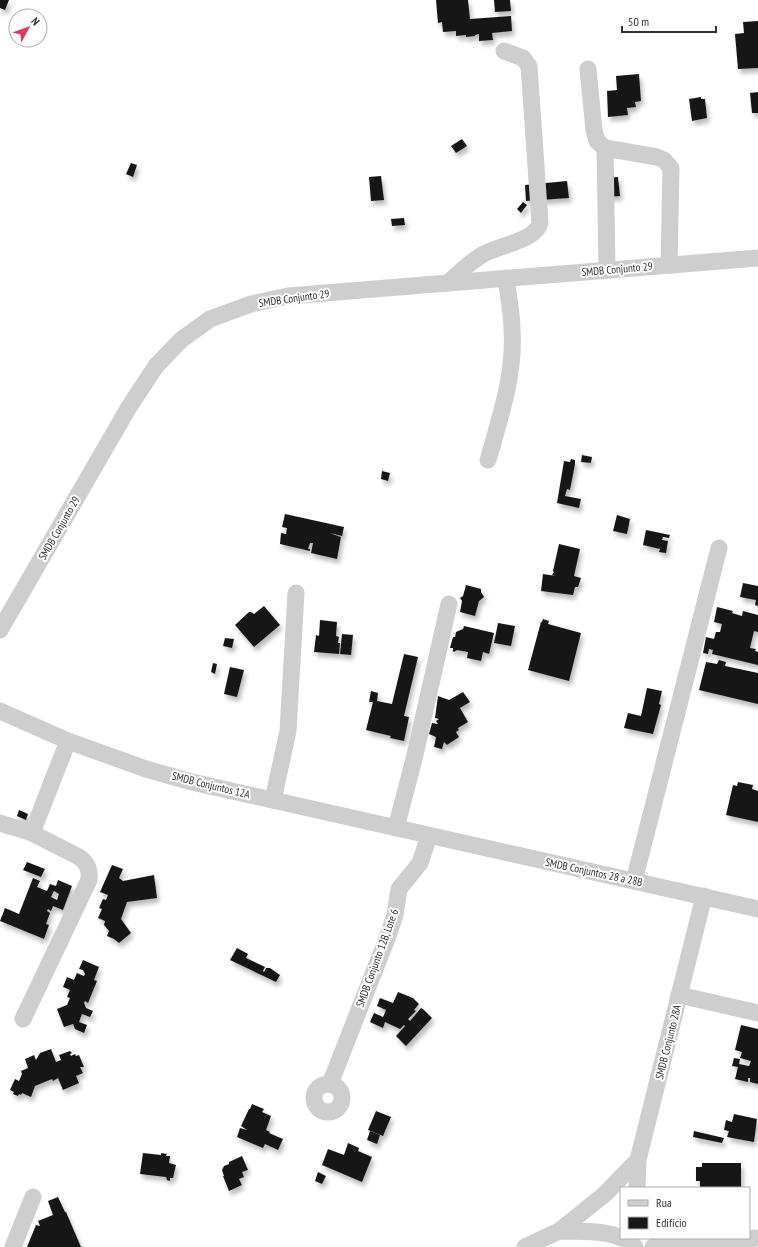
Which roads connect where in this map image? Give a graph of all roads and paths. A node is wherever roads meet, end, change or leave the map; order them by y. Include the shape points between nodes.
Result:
1 (504, 51) dead end
2 (588, 69) dead end
3 (605, 148) junction
4 (758, 258) edge
5 (669, 265) junction
6 (607, 270) junction
7 (506, 278) junction
8 (449, 282) junction
9 (488, 460) dead end
10 (718, 548) dead end
11 (296, 593) dead end
12 (449, 604) dead end
13 (0, 630) edge
14 (0, 711) edge
15 (68, 741) junction
16 (273, 800) junction
17 (0, 823) edge
18 (396, 828) junction
19 (32, 833) junction
20 (429, 836) junction
21 (634, 881) junction
22 (704, 896) junction
23 (758, 909) edge
24 (679, 995) junction
25 (758, 1013) edge
26 (22, 1020) dead end
27 (330, 1084) dead end
28 (638, 1160) junction
29 (636, 1187) edge
30 (33, 1197) dead end
31 (559, 1231) junction
32 (620, 1238) edge
33 (622, 1239) edge
34 (746, 1239) edge
35 (12, 1247) edge
36 (525, 1247) edge
37 (635, 1247) edge
38 (654, 1247) edge

1 - 8 street via 523,58 530,71 540,222 537,230 531,235 483,254
2 - 3 street via 594,130 597,141
3 - 5 street via 657,157 671,168
3 - 6 street
4 - 5 street, SMDB Conjunto 29
5 - 6 street, SMDB Conjunto 29
6 - 7 street, SMDB Conjunto 29
7 - 8 street, SMDB Conjunto 29
7 - 9 street via 512,331 511,367
8 - 13 street, SMDB Conjunto 29 via 288,296 251,304 210,319 181,340 156,366 129,407
10 - 21 street
11 - 16 street via 288,731
12 - 18 street
14 - 15 street, SMDB Conjuntos 12A
15 - 16 street, SMDB Conjuntos 12A via 146,769
15 - 19 street
16 - 18 street, SMDB Conjuntos 12A
17 - 19 street
18 - 20 street, SMDB Conjuntos 12A
19 - 26 street via 86,862 89,880
20 - 21 street, SMDB Conjuntos 28 a 28B
20 - 27 street, SMDB Conjunto 12B, Lote 6 via 420,863 399,889 388,936
21 - 22 street, SMDB Conjuntos 28 a 28B
22 - 23 street, SMDB Conjuntos 28 a 28B
22 - 24 street, SMDB Conjunto 28A
24 - 25 street
24 - 28 street, SMDB Conjunto 28A
28 - 29 street, SMDB Conjunto 28A
28 - 31 street via 605,1194
30 - 35 street
31 - 32 street via 614,1235
31 - 36 street
33 - 37 street
34 - 38 street

